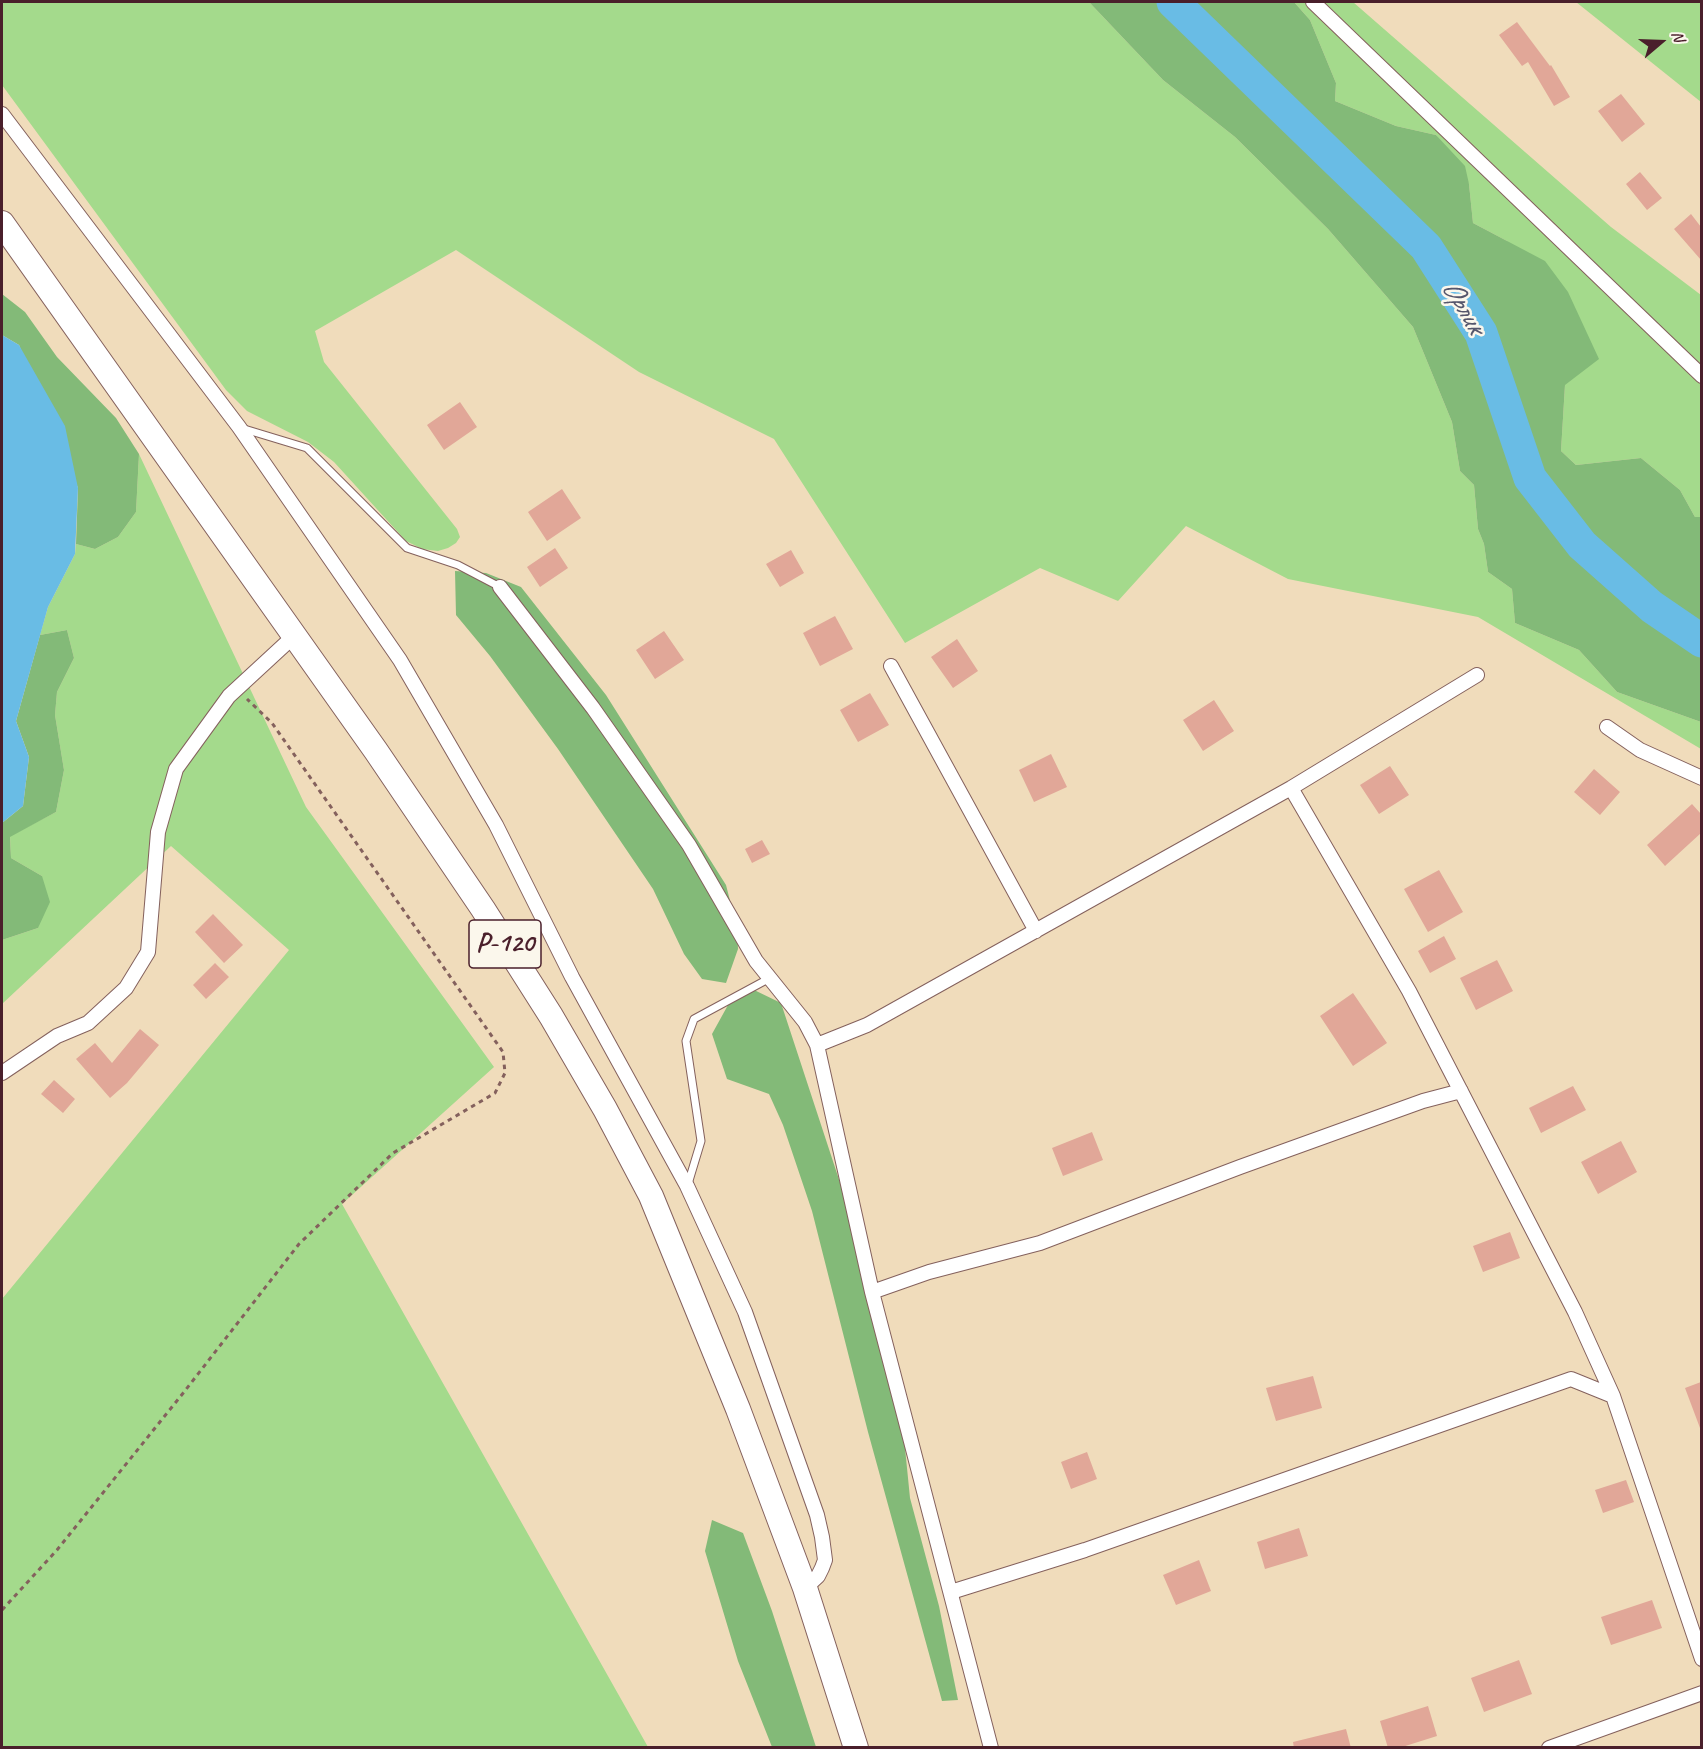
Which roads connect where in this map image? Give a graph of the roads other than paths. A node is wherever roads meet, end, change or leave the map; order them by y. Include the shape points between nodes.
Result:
1 (1313, 2) edge
2 (2, 114) edge
3 (2, 223) edge
4 (1701, 376) edge
5 (238, 427) junction
6 (500, 587) joint
7 (294, 636) junction
8 (891, 666) dead end
9 (1477, 675) dead end
10 (1607, 727) dead end
11 (1701, 778) edge
12 (1291, 788) junction
13 (1036, 931) junction
14 (771, 978) junction
15 (817, 1045) junction
16 (2, 1072) edge
17 (1461, 1091) junction
18 (687, 1186) junction
19 (872, 1292) junction
20 (1613, 1396) junction
21 (805, 1588) junction
22 (951, 1592) junction
23 (1701, 1659) edge
24 (1701, 1693) edge
25 (856, 1748) edge
26 (991, 1748) edge
27 (1549, 1748) edge

1 - 4 street
2 - 5 street
3 - 7 highway, Р-120
5 - 6 lane via 307,448 406,549 458,565
5 - 18 street via 400,660 496,825 572,977
6 - 14 street via 593,708 689,845 756,961
7 - 16 street via 229,696 176,769 158,832 148,952 126,988 88,1023 57,1036
7 - 21 highway, Р-120 via 483,909 610,1118 651,1196 689,1287
8 - 13 street
9 - 12 street
10 - 11 street via 1641,750
12 - 13 street
12 - 17 street via 1410,991
13 - 15 street via 867,1025
14 - 15 street via 805,1022
14 - 18 lane via 694,1019 686,1041 701,1141
15 - 19 street
17 - 19 street via 1422,1101 1040,1243 928,1272
17 - 20 street via 1575,1312
18 - 21 street via 746,1312 817,1515 825,1560 818,1576
19 - 22 street
20 - 22 street via 1571,1379 1085,1550
20 - 23 street
21 - 25 highway, Р-120
22 - 26 street
24 - 27 street

